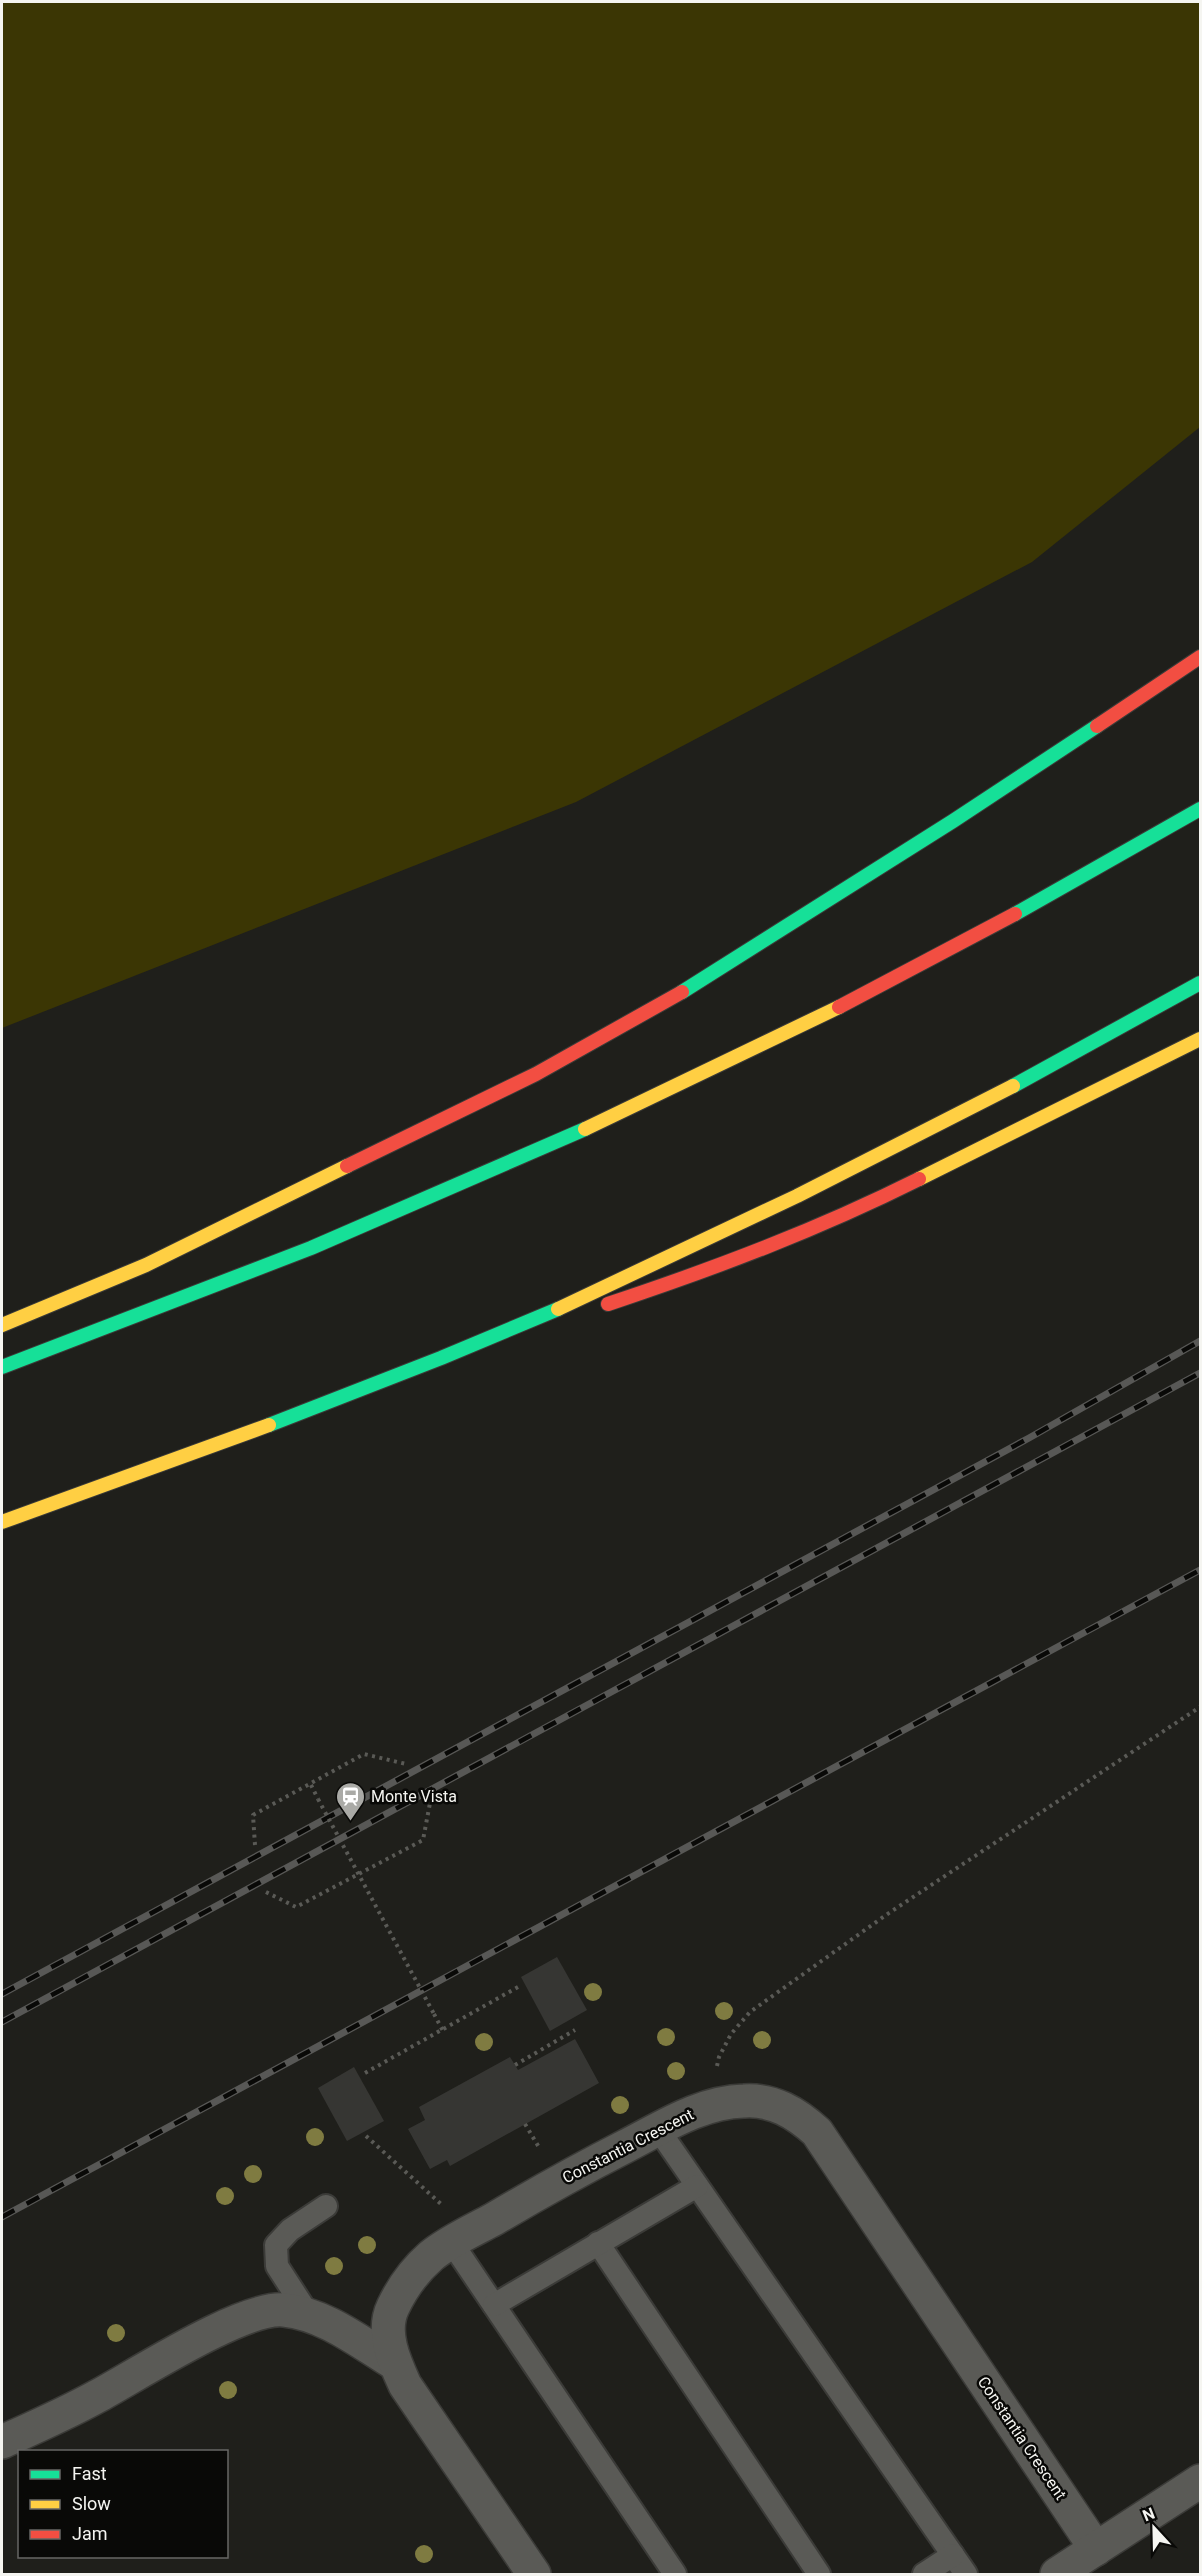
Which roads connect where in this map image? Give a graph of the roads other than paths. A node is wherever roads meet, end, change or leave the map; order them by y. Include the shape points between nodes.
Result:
1 (1200, 657) edge
2 (1200, 809) edge
3 (1200, 983) edge
4 (1200, 1039) edge
5 (2, 1325) edge
6 (505, 1333) junction
7 (2, 1367) edge
8 (2, 1522) edge
9 (658, 2129) junction
10 (697, 2186) junction
11 (326, 2206) dead end
12 (462, 2237) junction
13 (598, 2243) junction
14 (494, 2305) junction
15 (308, 2314) junction
16 (394, 2363) junction
17 (2, 2442) edge
18 (1200, 2481) edge
19 (1096, 2549) junction
20 (953, 2555) junction
21 (534, 2574) edge
22 (675, 2574) edge
23 (819, 2574) edge
24 (924, 2574) edge
25 (966, 2574) edge
26 (1057, 2574) edge

1 - 5 highway via 953,821 682,992 536,1074 146,1265
2 - 7 highway via 944,953 588,1129 286,1260
3 - 6 highway via 877,1157
4 - 6 highway via 848,1215 627,1299
6 - 8 highway via 237,1438
9 - 10 lane
9 - 12 street, Constantia Crescent
9 - 19 street, Constantia Crescent via 708,2106 745,2100 776,2104 802,2118 817,2132
10 - 13 lane
10 - 20 lane
11 - 15 lane via 290,2230 276,2245 277,2266
12 - 14 lane
12 - 16 street, Constantia Crescent via 432,2255 410,2277 392,2309 387,2335
13 - 14 lane
13 - 23 lane
14 - 22 lane
15 - 16 street
15 - 17 street via 261,2312 222,2327 85,2403
16 - 21 street, Constantia Crescent
18 - 19 street
19 - 26 street
20 - 24 lane
20 - 25 lane

